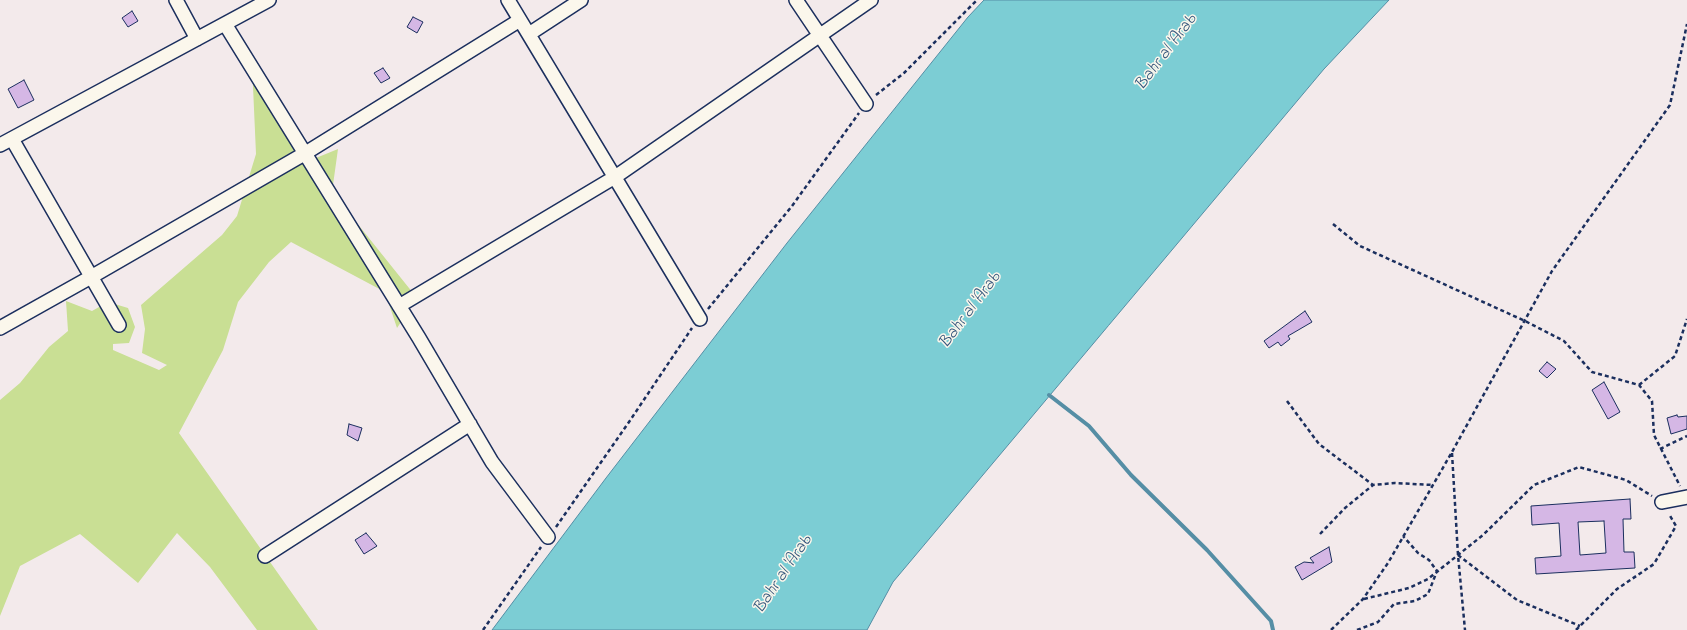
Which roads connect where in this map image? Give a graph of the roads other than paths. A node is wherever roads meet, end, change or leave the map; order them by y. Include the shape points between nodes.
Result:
1 (176, 0) edge
2 (269, 0) edge
3 (508, 0) edge
4 (581, 0) edge
5 (796, 0) edge
6 (870, 0) edge
7 (520, 20) junction
8 (225, 24) junction
9 (529, 34) junction
10 (820, 36) junction
11 (197, 39) junction
12 (866, 104) road end
13 (4, 142) edge
14 (304, 154) junction
15 (615, 177) junction
16 (91, 277) junction
17 (399, 306) junction
18 (700, 319) road end
19 (118, 325) dead end
20 (0, 328) edge
21 (470, 424) junction
22 (1686, 497) edge
23 (1662, 502) road end
24 (548, 537) road end
25 (266, 556) dead end

1 - 11 street
2 - 8 street
3 - 7 street
4 - 9 street
5 - 10 street
6 - 10 street
7 - 9 street
7 - 14 street
8 - 11 street
8 - 14 street
9 - 15 street
10 - 12 street
10 - 15 street
11 - 13 street
13 - 16 street
14 - 16 street
14 - 17 street
15 - 17 street
15 - 18 street
16 - 19 street
16 - 20 street
17 - 21 street
21 - 24 street via 492,462
21 - 25 street
22 - 23 street

